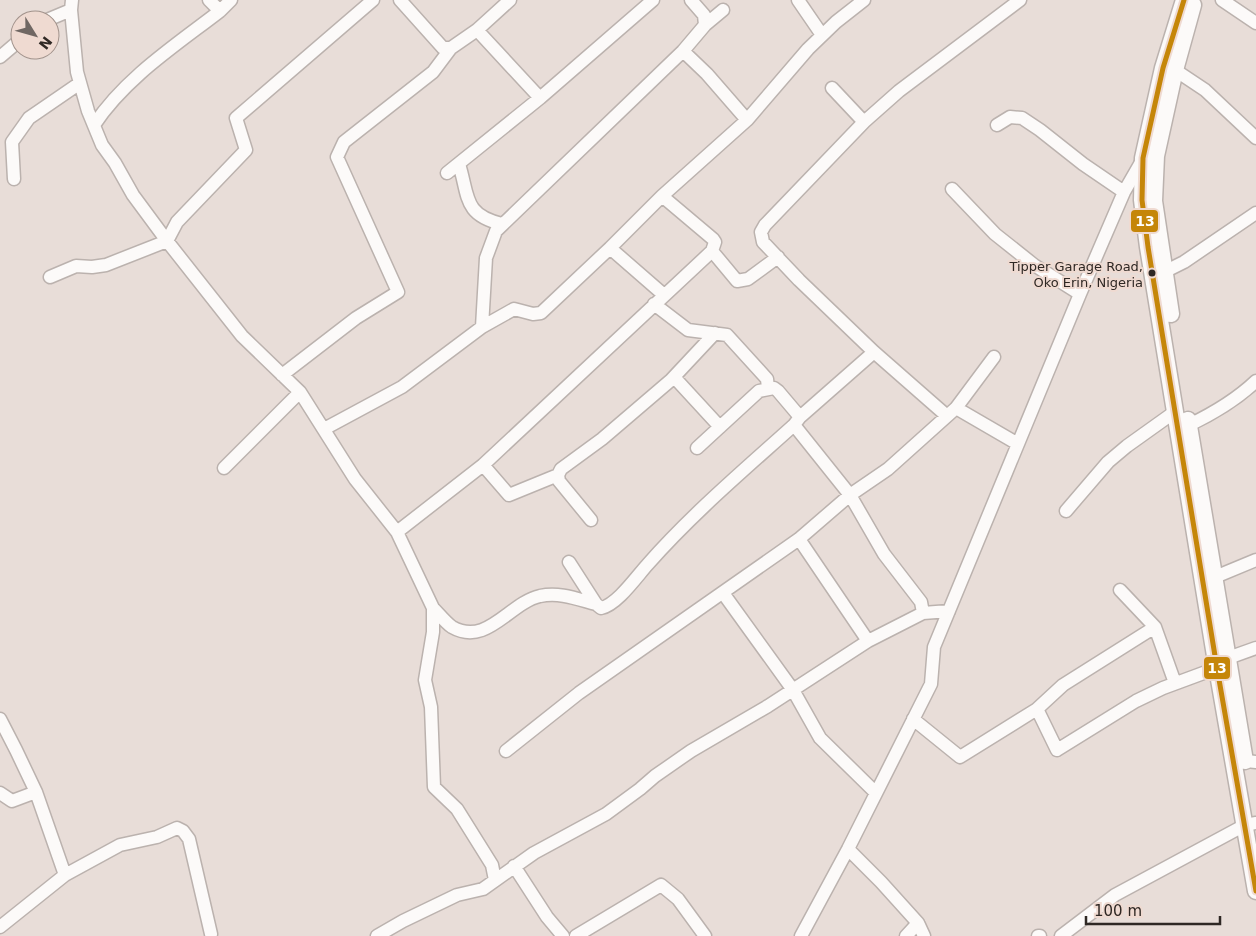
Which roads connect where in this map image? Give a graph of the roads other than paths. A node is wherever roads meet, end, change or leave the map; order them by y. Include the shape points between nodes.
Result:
1 (209, 0) edge
2 (231, 0) edge
3 (372, 0) edge
4 (400, 0) edge
5 (510, 0) edge
6 (691, 0) edge
7 (798, 0) edge
8 (864, 0) edge
9 (1020, 0) edge
10 (1184, 0) edge
11 (1194, 0) edge
12 (1222, 0) edge
13 (645, 3) edge
14 (72, 5) edge
15 (723, 10) dead end
16 (220, 11) junction
17 (60, 12) edge
18 (1256, 24) edge
19 (705, 25) junction
20 (477, 30) junction
21 (822, 35) junction
22 (10, 48) edge
23 (451, 48) junction
24 (683, 51) junction
25 (0, 57) edge
26 (1176, 70) junction
27 (80, 83) junction
28 (832, 88) dead end
29 (540, 98) junction
30 (747, 120) junction
31 (864, 122) junction
32 (94, 125) junction
33 (997, 125) dead end
34 (1256, 138) edge
35 (1149, 157) junction
36 (458, 164) junction
37 (447, 173) dead end
38 (14, 179) dead end
39 (952, 189) dead end
40 (1124, 192) junction
41 (662, 196) junction
42 (1256, 213) edge
43 (502, 224) junction
44 (167, 241) junction
45 (610, 248) junction
46 (712, 251) junction
47 (778, 257) junction
48 (1164, 272) junction
49 (50, 277) dead end
50 (1080, 294) junction
51 (659, 300) junction
52 (482, 327) junction
53 (715, 333) junction
54 (874, 352) junction
55 (994, 356) dead end
56 (282, 375) junction
57 (674, 377) junction
58 (1256, 381) edge
59 (768, 388) junction
60 (300, 392) junction
61 (951, 412) junction
62 (1176, 412) junction
63 (797, 421) junction
64 (1189, 425) junction
65 (720, 427) junction
66 (324, 429) junction
67 (1018, 444) junction
68 (697, 448) dead end
69 (483, 465) junction
70 (224, 468) dead end
71 (558, 475) junction
72 (850, 494) junction
73 (1066, 511) dead end
74 (591, 520) dead end
75 (397, 532) junction
76 (799, 539) junction
77 (1256, 560) edge
78 (569, 562) dead end
79 (1215, 578) junction
80 (1120, 590) dead end
81 (723, 593) junction
82 (596, 604) junction
83 (433, 608) junction
84 (949, 611) junction
85 (923, 613) junction
86 (1155, 627) junction
87 (868, 641) junction
88 (1256, 648) edge
89 (1223, 663) junction
90 (1175, 683) junction
91 (793, 690) junction
92 (1037, 709) junction
93 (0, 719) edge
94 (914, 719) junction
95 (506, 751) dead end
96 (1251, 761) edge
97 (36, 792) junction
98 (0, 793) edge
99 (876, 793) junction
100 (1252, 824) edge
101 (848, 849) junction
102 (514, 866) junction
103 (65, 875) junction
104 (495, 880) junction
105 (1256, 891) edge
106 (918, 923) junction
107 (0, 927) edge
108 (398, 930) edge
109 (211, 934) dead end
110 (377, 936) edge
111 (563, 936) edge
112 (576, 936) edge
113 (705, 936) edge
114 (800, 936) edge
115 (906, 936) edge
116 (924, 936) edge
117 (1062, 936) edge

1 - 16 street
2 - 16 street
3 - 44 street via 236,118 246,150 177,222
4 - 23 street via 443,48
5 - 20 street
6 - 19 street via 704,15
7 - 21 street
8 - 21 street
9 - 31 street via 899,91
10 - 35 main road via 1163,68
11 - 26 main road
12 - 18 street
13 - 29 street
14 - 17 street
14 - 27 street
15 - 19 street
16 - 32 street via 141,72
19 - 24 street
20 - 23 street
20 - 29 street
21 - 30 street
22 - 25 street
23 - 56 street via 433,72 344,142 337,157 398,292 356,318
24 - 30 street
24 - 43 street
26 - 34 street via 1204,90
26 - 35 main road
27 - 32 street
27 - 38 street via 29,118 12,142
28 - 31 street
29 - 36 street
30 - 41 street
31 - 47 street via 765,225 761,232 763,242
32 - 44 street via 102,145
33 - 40 street via 1010,117 1022,118
35 - 40 street
35 - 48 main road
35 - 62 main road via 1142,200
36 - 37 street
36 - 43 street via 468,202 482,217
39 - 50 street via 1002,240
40 - 50 street
41 - 45 street
41 - 46 street via 713,239
42 - 48 street
43 - 52 street via 486,258
44 - 49 street via 106,265 76,266
44 - 56 street via 242,336
45 - 51 street
45 - 52 street via 541,313 514,309
46 - 47 street via 737,281 748,279
46 - 51 street
47 - 54 street
48 - 64 main road
50 - 67 street
51 - 53 street via 688,330
51 - 69 street
52 - 66 street via 402,387
53 - 57 street
53 - 59 street via 728,335 767,379
54 - 61 street
54 - 63 street
55 - 61 street
56 - 60 street
57 - 65 street
57 - 71 street via 602,439 561,469
58 - 64 street via 1235,400
59 - 63 street via 778,391
59 - 65 street via 759,391
60 - 66 street
60 - 70 street
61 - 67 street
61 - 72 street via 888,469
62 - 73 street via 1108,462
62 - 89 main road
63 - 72 street
63 - 82 street via 670,539 618,598 607,607 601,608
64 - 79 main road
65 - 68 street
66 - 75 street via 355,479
67 - 84 street
69 - 71 street via 509,496
69 - 75 street
71 - 74 street via 559,481
72 - 76 street
72 - 85 street via 884,554 921,602
75 - 83 street
76 - 81 street
76 - 87 street
77 - 79 street
78 - 82 street
79 - 89 main road
80 - 86 street
81 - 91 street
81 - 95 street via 635,652
82 - 83 street via 567,595 538,596 479,632 466,633 451,626
83 - 104 street via 433,632 425,680 431,707 434,787 458,809 492,865
84 - 85 street
84 - 94 street via 934,647 931,684
85 - 87 street
86 - 90 street
86 - 92 street via 1063,685
87 - 91 street
88 - 89 street
89 - 90 street
89 - 96 main road
89 - 100 main road
90 - 92 street via 1136,701 1057,750
91 - 99 street via 820,738
91 - 102 street via 691,750 606,814
92 - 94 street via 960,757
93 - 97 street
94 - 99 street
96 - 100 main road
97 - 98 street via 12,800
97 - 103 street
99 - 101 street
100 - 105 main road
100 - 117 street via 1115,896
101 - 106 street
101 - 114 street
102 - 104 street
102 - 111 street
103 - 107 street
103 - 109 street via 120,845 157,837 176,828 189,838
104 - 108 street via 483,889 457,894
106 - 115 street
106 - 116 street
108 - 110 street
112 - 113 street via 661,884 678,899

